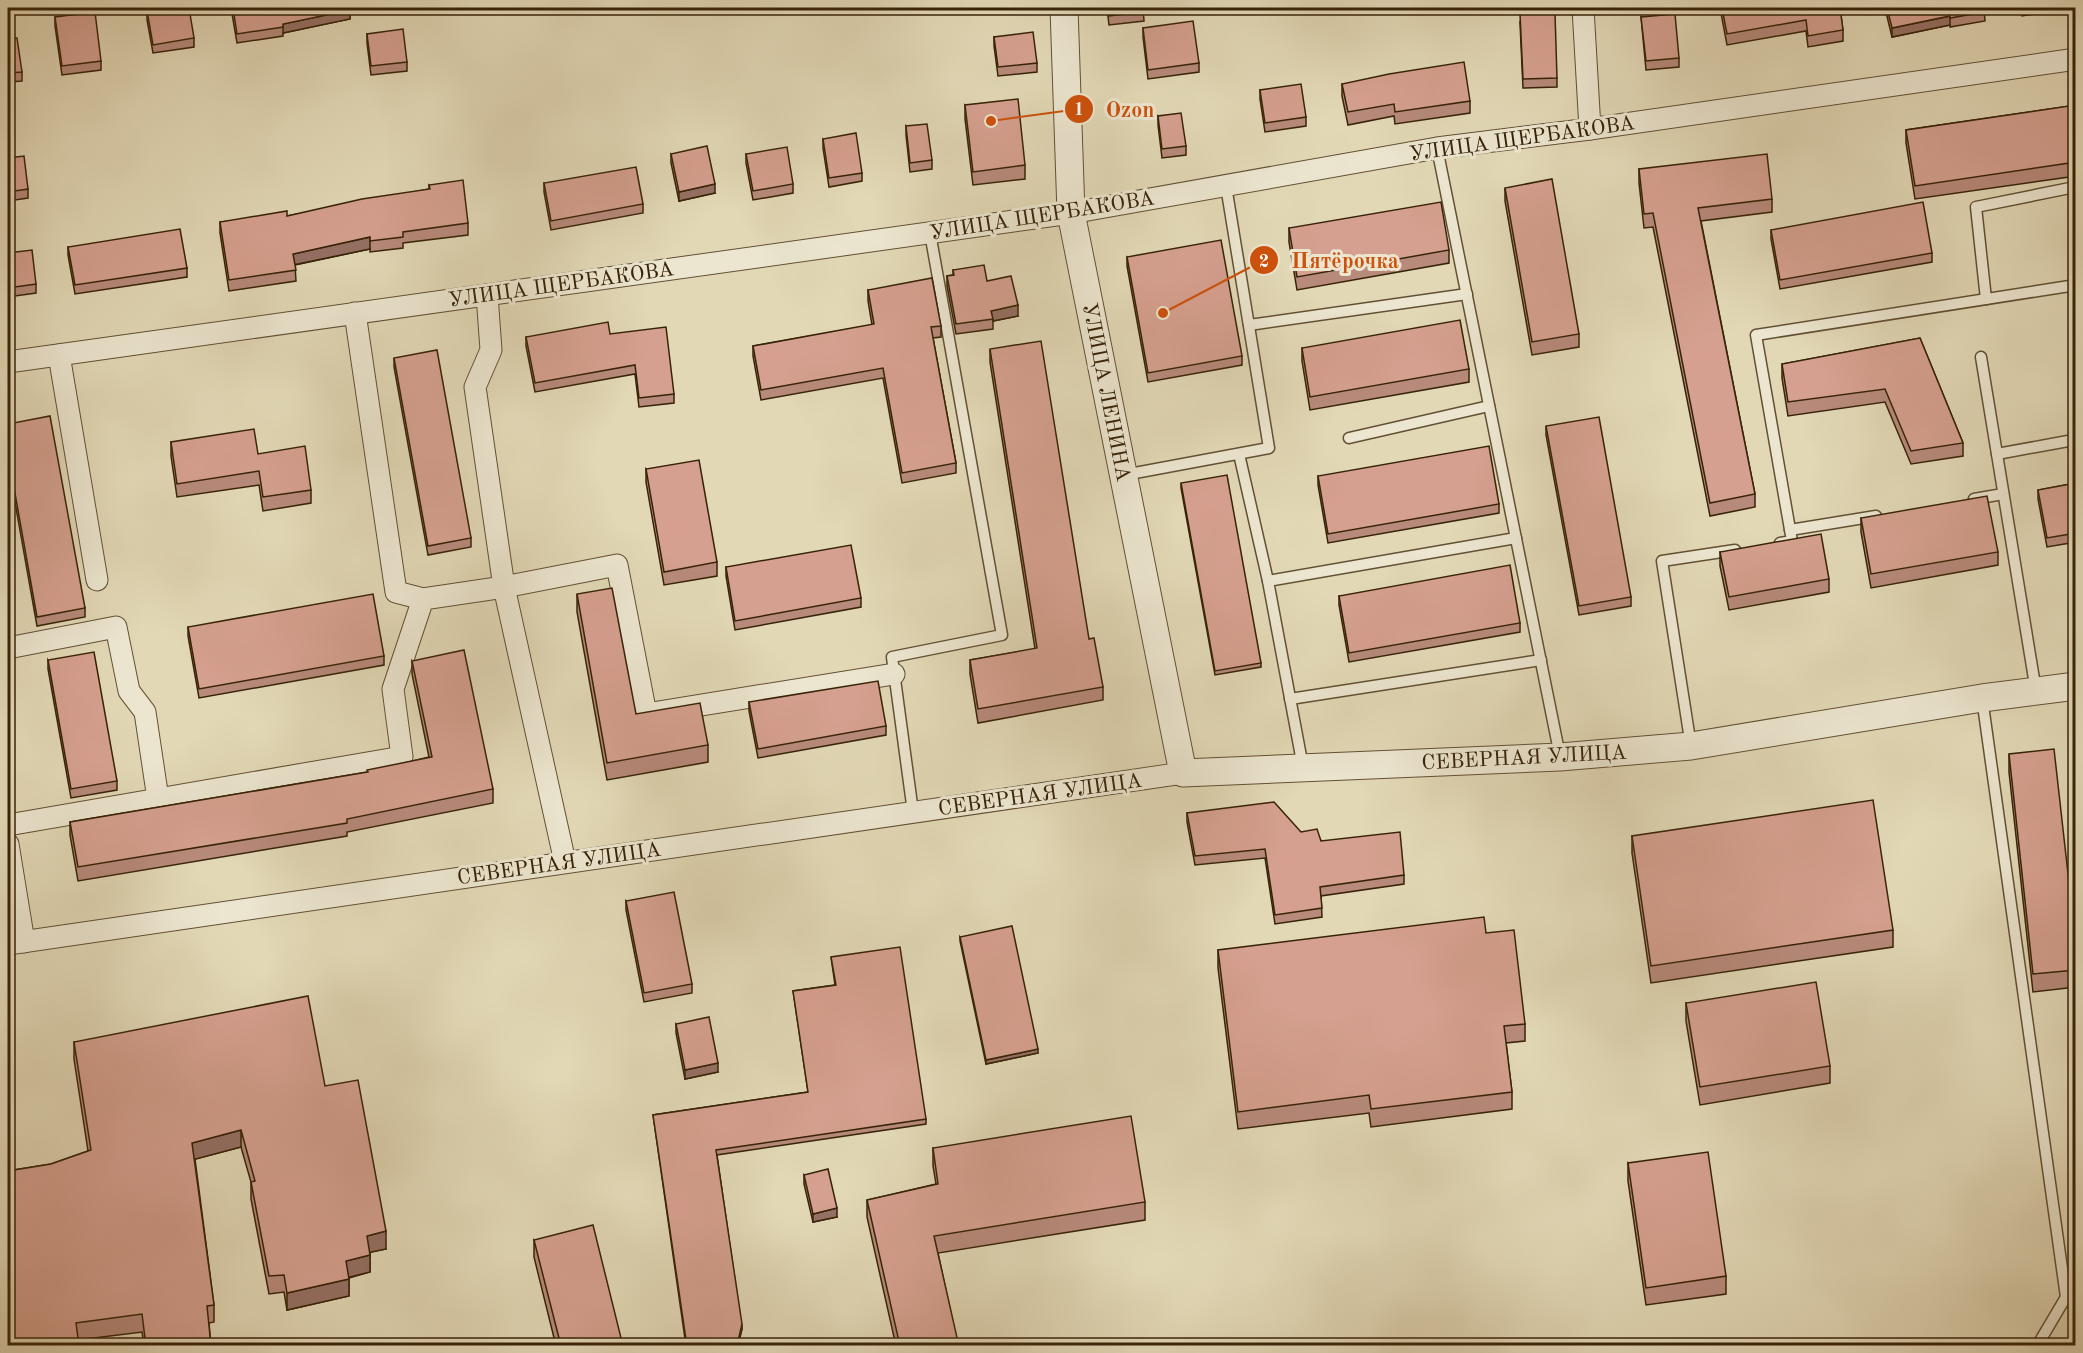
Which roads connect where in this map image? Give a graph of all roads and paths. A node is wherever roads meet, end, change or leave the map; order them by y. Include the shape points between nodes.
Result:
1 (1064, 8) edge
2 (1583, 8) edge
3 (2076, 59) edge
4 (1590, 129) junction
5 (1437, 148) junction
6 (1226, 186) junction
7 (2070, 188) dead end
8 (1071, 213) junction
9 (930, 233) junction
10 (2076, 285) edge
11 (1467, 294) junction
12 (487, 295) junction
13 (1986, 299) junction
14 (355, 313) junction
15 (1249, 325) junction
16 (59, 355) junction
17 (1980, 357) dead end
18 (8, 362) edge
19 (1489, 406) junction
20 (1349, 438) dead end
21 (2068, 441) dead end
22 (1239, 454) junction
23 (1996, 454) junction
24 (1124, 475) junction
25 (2004, 494) junction
26 (1959, 502) edge
27 (1891, 513) edge
28 (1790, 530) junction
29 (1516, 538) junction
30 (1769, 545) edge
31 (1745, 548) edge
32 (97, 580) dead end
33 (1268, 581) junction
34 (504, 587) junction
35 (423, 599) junction
36 (8, 648) edge
37 (1541, 660) junction
38 (894, 674) junction
39 (2076, 686) edge
40 (2036, 691) junction
41 (1982, 698) junction
42 (1290, 699) junction
43 (1691, 746) junction
44 (1560, 757) junction
45 (1303, 768) junction
46 (1182, 773) junction
47 (158, 799) junction
48 (913, 812) junction
49 (8, 825) edge
50 (8, 844) edge
51 (565, 862) junction
52 (16, 943) edge
53 (2037, 1346) edge

1 - 8 street, УЛИЦА ЛЕНИНА
2 - 4 street
3 - 4 street, УЛИЦА ЩЕРБАКОВА
4 - 5 street, УЛИЦА ЩЕРБАКОВА
5 - 6 street, УЛИЦА ЩЕРБАКОВА
5 - 11 lane
6 - 8 street, УЛИЦА ЩЕРБАКОВА
6 - 15 lane
7 - 13 lane via 1976,207
8 - 9 street, УЛИЦА ЩЕРБАКОВА
8 - 24 street, УЛИЦА ЛЕНИНА
9 - 12 street, УЛИЦА ЩЕРБАКОВА
9 - 38 lane via 1002,635 892,657
10 - 13 lane
11 - 15 lane
11 - 19 lane
12 - 14 street, УЛИЦА ЩЕРБАКОВА
12 - 34 street via 491,350 475,387
13 - 28 lane via 1756,335
14 - 16 street, УЛИЦА ЩЕРБАКОВА
14 - 35 street via 396,592
15 - 22 lane via 1269,448
16 - 18 street, УЛИЦА ЩЕРБАКОВА
16 - 32 street
17 - 23 lane
19 - 20 lane
19 - 29 lane
21 - 23 lane
22 - 24 lane
22 - 33 lane
23 - 25 lane
24 - 46 street, УЛИЦА ЛЕНИНА
25 - 26 lane
25 - 40 lane
27 - 28 lane
28 - 30 lane via 1792,541
29 - 33 lane
29 - 37 lane
31 - 43 lane via 1662,561
33 - 42 lane
34 - 35 street
34 - 38 street via 617,565 646,714
34 - 51 street
35 - 47 street via 393,689 402,757
36 - 47 street via 116,627 129,691 145,712
37 - 42 lane
37 - 44 lane
38 - 48 lane
39 - 40 street, СЕВЕРНАЯ УЛИЦА
40 - 41 street, СЕВЕРНАЯ УЛИЦА
41 - 43 street, СЕВЕРНАЯ УЛИЦА
41 - 53 lane via 2066,1297
42 - 45 lane
43 - 44 street, СЕВЕРНАЯ УЛИЦА
44 - 45 street, СЕВЕРНАЯ УЛИЦА
45 - 46 street, СЕВЕРНАЯ УЛИЦА
46 - 48 street, СЕВЕРНАЯ УЛИЦА
47 - 49 street
48 - 51 street, СЕВЕРНАЯ УЛИЦА
50 - 52 street
51 - 52 street, СЕВЕРНАЯ УЛИЦА

